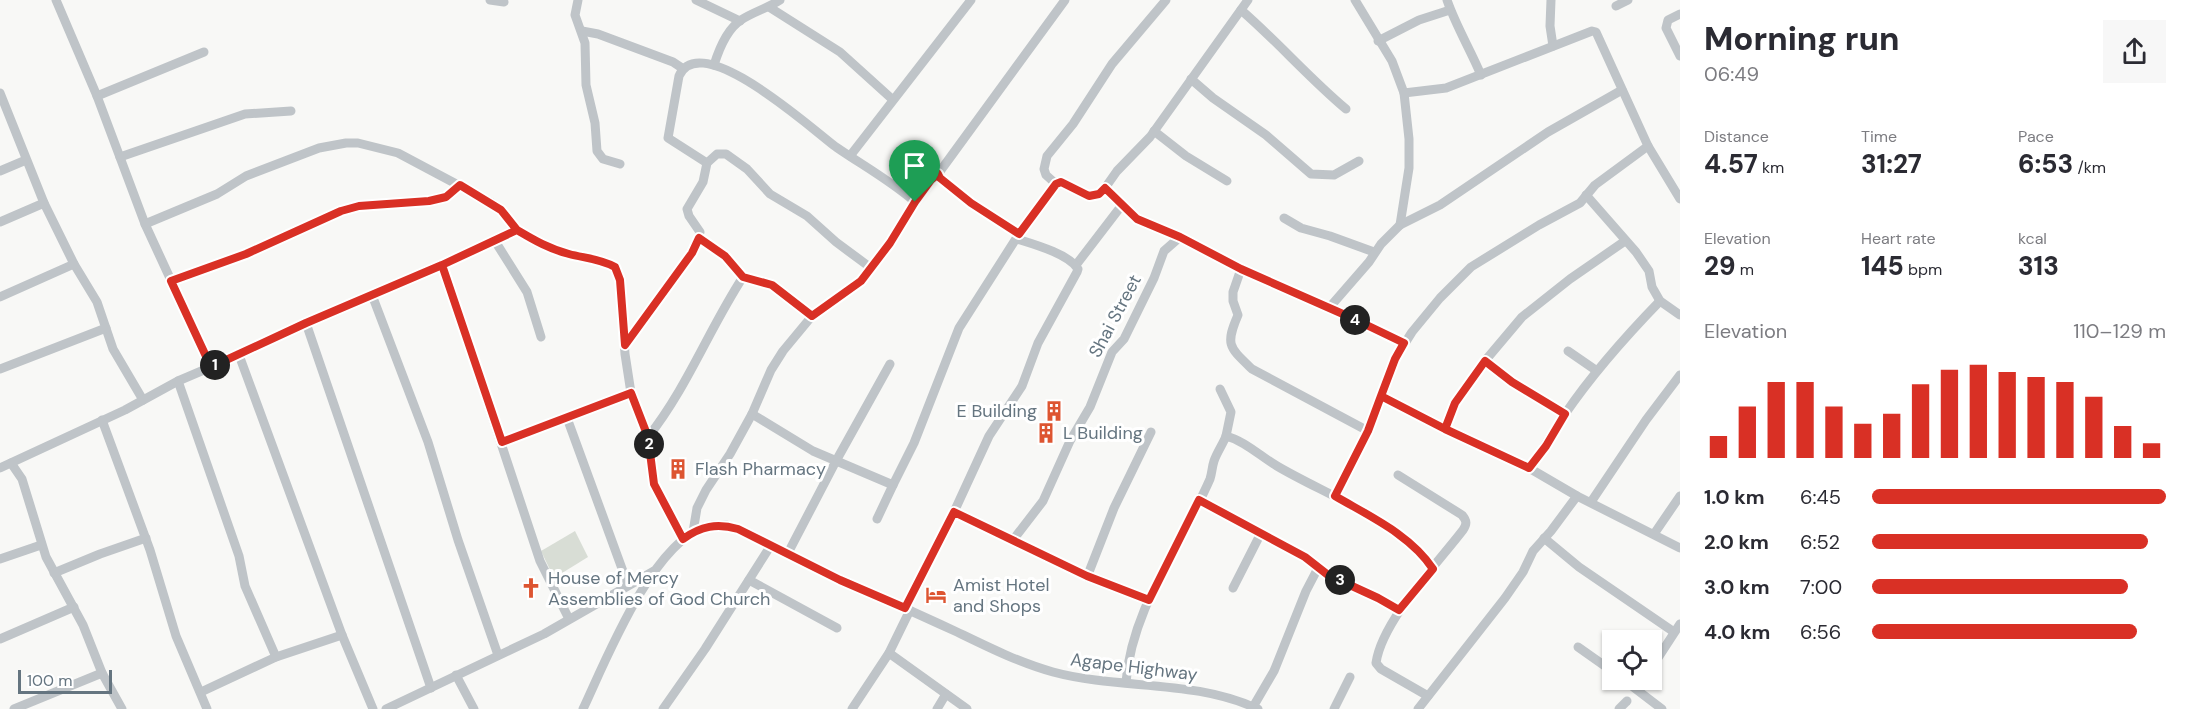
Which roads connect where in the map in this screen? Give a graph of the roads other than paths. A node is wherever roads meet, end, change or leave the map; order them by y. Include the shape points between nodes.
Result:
1 (56, 0) edge
2 (490, 0) edge
3 (578, 0) edge
4 (696, 0) edge
5 (780, 0) edge
6 (971, 0) edge
7 (1065, 0) edge
8 (1166, 0) edge
9 (1248, 0) edge
10 (1355, 0) edge
11 (1551, 0) edge
12 (1628, 0) edge
13 (504, 2) dead end
14 (1450, 3) edge
15 (1616, 6) dead end
16 (770, 7) junction
17 (1241, 10) junction
18 (1680, 14) edge
19 (740, 21) junction
20 (582, 31) junction
21 (1378, 41) junction
22 (1553, 46) junction
23 (204, 52) dead end
24 (1680, 56) edge
25 (714, 65) junction
26 (682, 68) junction
27 (1481, 75) junction
28 (1191, 79) junction
29 (1622, 90) junction
30 (1404, 93) junction
31 (0, 95) edge
32 (97, 96) junction
33 (892, 99) junction
34 (1346, 109) dead end
35 (291, 111) dead end
36 (1154, 131) junction
37 (1648, 146) junction
38 (850, 156) junction
39 (120, 157) junction
40 (26, 160) junction
41 (1359, 161) dead end
42 (707, 162) junction
43 (620, 164) dead end
44 (0, 171) edge
45 (938, 174) junction
46 (1227, 182) dead end
47 (1056, 184) junction
48 (460, 185) junction
49 (1105, 188) junction
50 (1586, 195) junction
51 (1680, 199) edge
52 (915, 202) junction
53 (44, 203) junction
54 (1122, 205) junction
55 (1284, 218) dead end
56 (0, 222) edge
57 (145, 224) junction
58 (1400, 225) junction
59 (517, 230) junction
60 (1018, 237) junction
61 (1180, 237) junction
62 (699, 238) junction
63 (495, 241) junction
64 (1625, 241) junction
65 (1374, 252) junction
66 (74, 264) junction
67 (442, 265) junction
68 (1076, 265) junction
69 (871, 268) junction
70 (1241, 269) junction
71 (743, 277) junction
72 (171, 281) junction
73 (372, 295) junction
74 (0, 297) edge
75 (1660, 301) junction
76 (1329, 308) junction
77 (1680, 315) edge
78 (812, 316) junction
79 (306, 323) junction
80 (106, 328) junction
81 (541, 337) dead end
82 (1404, 343) junction
83 (625, 345) junction
84 (1568, 351) dead end
85 (239, 355) junction
86 (1485, 361) junction
87 (890, 364) dead end
88 (211, 367) junction
89 (0, 369) edge
90 (1597, 371) junction
91 (1680, 375) edge
92 (178, 381) junction
93 (1220, 389) dead end
94 (631, 393) junction
95 (1381, 396) junction
96 (143, 400) junction
97 (752, 414) junction
98 (1565, 414) junction
99 (567, 418) junction
100 (102, 420) junction
101 (1445, 429) junction
102 (1368, 431) junction
103 (1151, 432) dead end
104 (1226, 436) junction
105 (648, 437) junction
106 (502, 442) junction
107 (836, 460) junction
108 (11, 463) junction
109 (0, 468) edge
110 (1529, 468) junction
111 (1398, 475) dead end
112 (894, 485) junction
113 (1335, 496) junction
114 (1576, 496) junction
115 (1680, 496) edge
116 (1199, 500) junction
117 (1591, 501) junction
118 (954, 512) junction
119 (877, 519) dead end
120 (693, 532) junction
121 (1261, 533) junction
122 (1654, 534) junction
123 (146, 538) junction
124 (1544, 538) junction
125 (683, 539) junction
126 (1013, 540) junction
127 (41, 544) junction
128 (771, 544) junction
129 (1680, 548) edge
130 (788, 553) junction
131 (0, 559) edge
132 (1318, 568) junction
133 (1433, 569) junction
134 (656, 570) junction
135 (54, 573) junction
136 (1087, 576) junction
137 (748, 580) junction
138 (628, 585) junction
139 (1233, 588) dead end
140 (1149, 600) junction
141 (74, 607) junction
142 (907, 609) junction
143 (1399, 610) junction
144 (569, 619) junction
145 (837, 628) dead end
146 (1677, 628) edge
147 (342, 635) junction
148 (0, 639) edge
149 (1578, 646) dead end
150 (1662, 651) edge
151 (889, 653) junction
152 (498, 655) junction
153 (276, 657) junction
154 (1602, 664) edge
155 (102, 673) junction
156 (456, 675) junction
157 (1350, 677) dead end
158 (1126, 682) junction
159 (431, 688) junction
160 (1637, 690) edge
161 (201, 692) junction
162 (946, 694) junction
163 (1428, 696) junction
164 (1628, 701) dead end
165 (1255, 708) edge
166 (14, 709) edge
167 (122, 709) edge
168 (207, 709) edge
169 (373, 709) edge
170 (386, 709) edge
171 (474, 709) edge
172 (583, 709) edge
173 (663, 709) edge
174 (852, 709) edge
175 (937, 709) edge
176 (967, 709) edge
177 (1334, 709) edge
178 (1418, 709) edge
179 (1619, 709) edge
180 (1662, 709) edge

1 - 32 street
2 - 13 street
3 - 20 street via 576,15
4 - 19 street
5 - 16 street
6 - 33 street
7 - 45 street
8 - 47 street via 1112,64 1047,156 1046,175
9 - 17 street
10 - 21 street
11 - 22 street
12 - 15 street
14 - 21 street
14 - 27 street
16 - 19 street
16 - 33 street via 840,52
17 - 28 street
17 - 34 street
18 - 24 street via 1668,20 1666,28
19 - 25 street via 724,40
20 - 26 street via 626,44
20 - 43 street via 597,151 603,159
21 - 30 street via 1392,61
22 - 27 street
22 - 29 street via 1596,32
23 - 32 street
25 - 26 street via 696,63
25 - 38 street via 756,86
26 - 42 street via 668,138
27 - 30 street via 1440,90
28 - 36 street
28 - 41 street via 1260,129 1311,174 1334,175
29 - 37 street
29 - 58 street via 1548,132 1440,205
30 - 58 street via 1409,168
31 - 40 street
32 - 39 street
33 - 38 street
35 - 39 street via 245,114
36 - 46 street
36 - 49 street
37 - 50 street
37 - 51 street
38 - 52 street
39 - 57 street
40 - 44 street
40 - 53 street
42 - 62 street via 703,182 687,209 700,232
42 - 69 street via 717,154 734,159 770,194 807,216
45 - 52 street
45 - 60 street
47 - 49 street via 1061,182 1089,196
47 - 60 street
48 - 57 street via 398,153 358,143 339,144 246,176 217,194
48 - 59 street via 501,210
48 - 72 street via 446,197 429,201 341,211 246,254
49 - 54 street
50 - 64 street
50 - 82 street via 1580,203 1471,267
52 - 69 street
53 - 56 street
53 - 66 street
54 - 61 street via 1137,219
54 - 68 street
55 - 65 street via 1301,228
57 - 72 street
58 - 65 street
59 - 63 street
59 - 83 street via 537,243 615,267 620,280
60 - 68 street
60 - 112 street via 959,328
61 - 70 street
61 - 126 street, Shai Street via 1164,251 1043,501
62 - 71 street via 725,256
62 - 83 street
63 - 67 street
63 - 81 street via 527,292
64 - 75 street via 1649,271
64 - 86 street via 1522,317
65 - 76 street
66 - 74 street
66 - 80 street via 97,302
67 - 73 street
67 - 106 street
68 - 118 street via 1077,272 1038,343 1022,386 989,436
69 - 78 street via 861,281
70 - 76 street
70 - 102 street via 1233,292 1238,315 1230,335 1238,355 1252,369
71 - 78 street via 772,285
71 - 105 street via 683,387
72 - 88 street
73 - 79 street
73 - 152 street via 428,442
75 - 77 street
75 - 90 street
76 - 82 street
78 - 97 street via 771,370
79 - 85 street
79 - 159 street
80 - 89 street
80 - 96 street via 113,349
82 - 95 street
83 - 94 street
84 - 90 street
85 - 88 street
85 - 147 street
86 - 98 street
86 - 101 street via 1455,403
87 - 107 street
88 - 92 street
90 - 98 street
91 - 117 street
92 - 96 street
92 - 153 street via 239,556 244,586
93 - 104 street via 1231,412
94 - 99 street
94 - 105 street
95 - 101 street
95 - 102 street
96 - 100 street
97 - 107 street via 813,451
97 - 120 street via 706,490
98 - 110 street
99 - 106 street
99 - 138 street
100 - 108 street
100 - 123 street
101 - 110 street
102 - 113 street
103 - 136 street
104 - 113 street
104 - 116 street
105 - 125 street via 654,484
106 - 144 street via 540,561
107 - 112 street
107 - 130 street
108 - 109 street
108 - 127 street via 22,479
110 - 114 street
111 - 133 street via 1467,521
112 - 119 street
113 - 133 street via 1410,543
114 - 117 street
114 - 124 street
115 - 122 street
116 - 121 street
116 - 140 street
117 - 122 street
118 - 126 street
118 - 142 street via 919,574
120 - 125 street, Agape Highway
120 - 128 street, Agape Highway via 711,525 727,526
121 - 132 street
121 - 139 street
122 - 129 street
123 - 135 street
123 - 161 street via 176,636
124 - 146 street via 1579,567
124 - 163 street via 1505,598
125 - 134 street, Agape Highway
126 - 136 street
127 - 131 street
127 - 135 street
128 - 130 street, Agape Highway
128 - 137 street
130 - 142 street, Agape Highway
132 - 143 street
132 - 165 street
133 - 143 street
134 - 138 street
134 - 172 street via 626,619
135 - 141 street
136 - 140 street
137 - 145 street
137 - 173 street
138 - 144 street
140 - 158 street via 1134,639
141 - 148 street
141 - 155 street
142 - 151 street
142 - 158 street, Agape Highway via 1051,672 1095,681
143 - 163 street via 1376,663
144 - 152 street
146 - 150 street
147 - 153 street
147 - 169 street
149 - 154 street
151 - 162 street
151 - 174 street
152 - 156 street
153 - 161 street
155 - 166 street
155 - 167 street
156 - 159 street
156 - 171 street
157 - 177 street
158 - 165 street, Agape Highway via 1216,695
159 - 170 street
160 - 180 street
161 - 168 street
162 - 175 street
162 - 176 street
163 - 178 street
164 - 179 street

